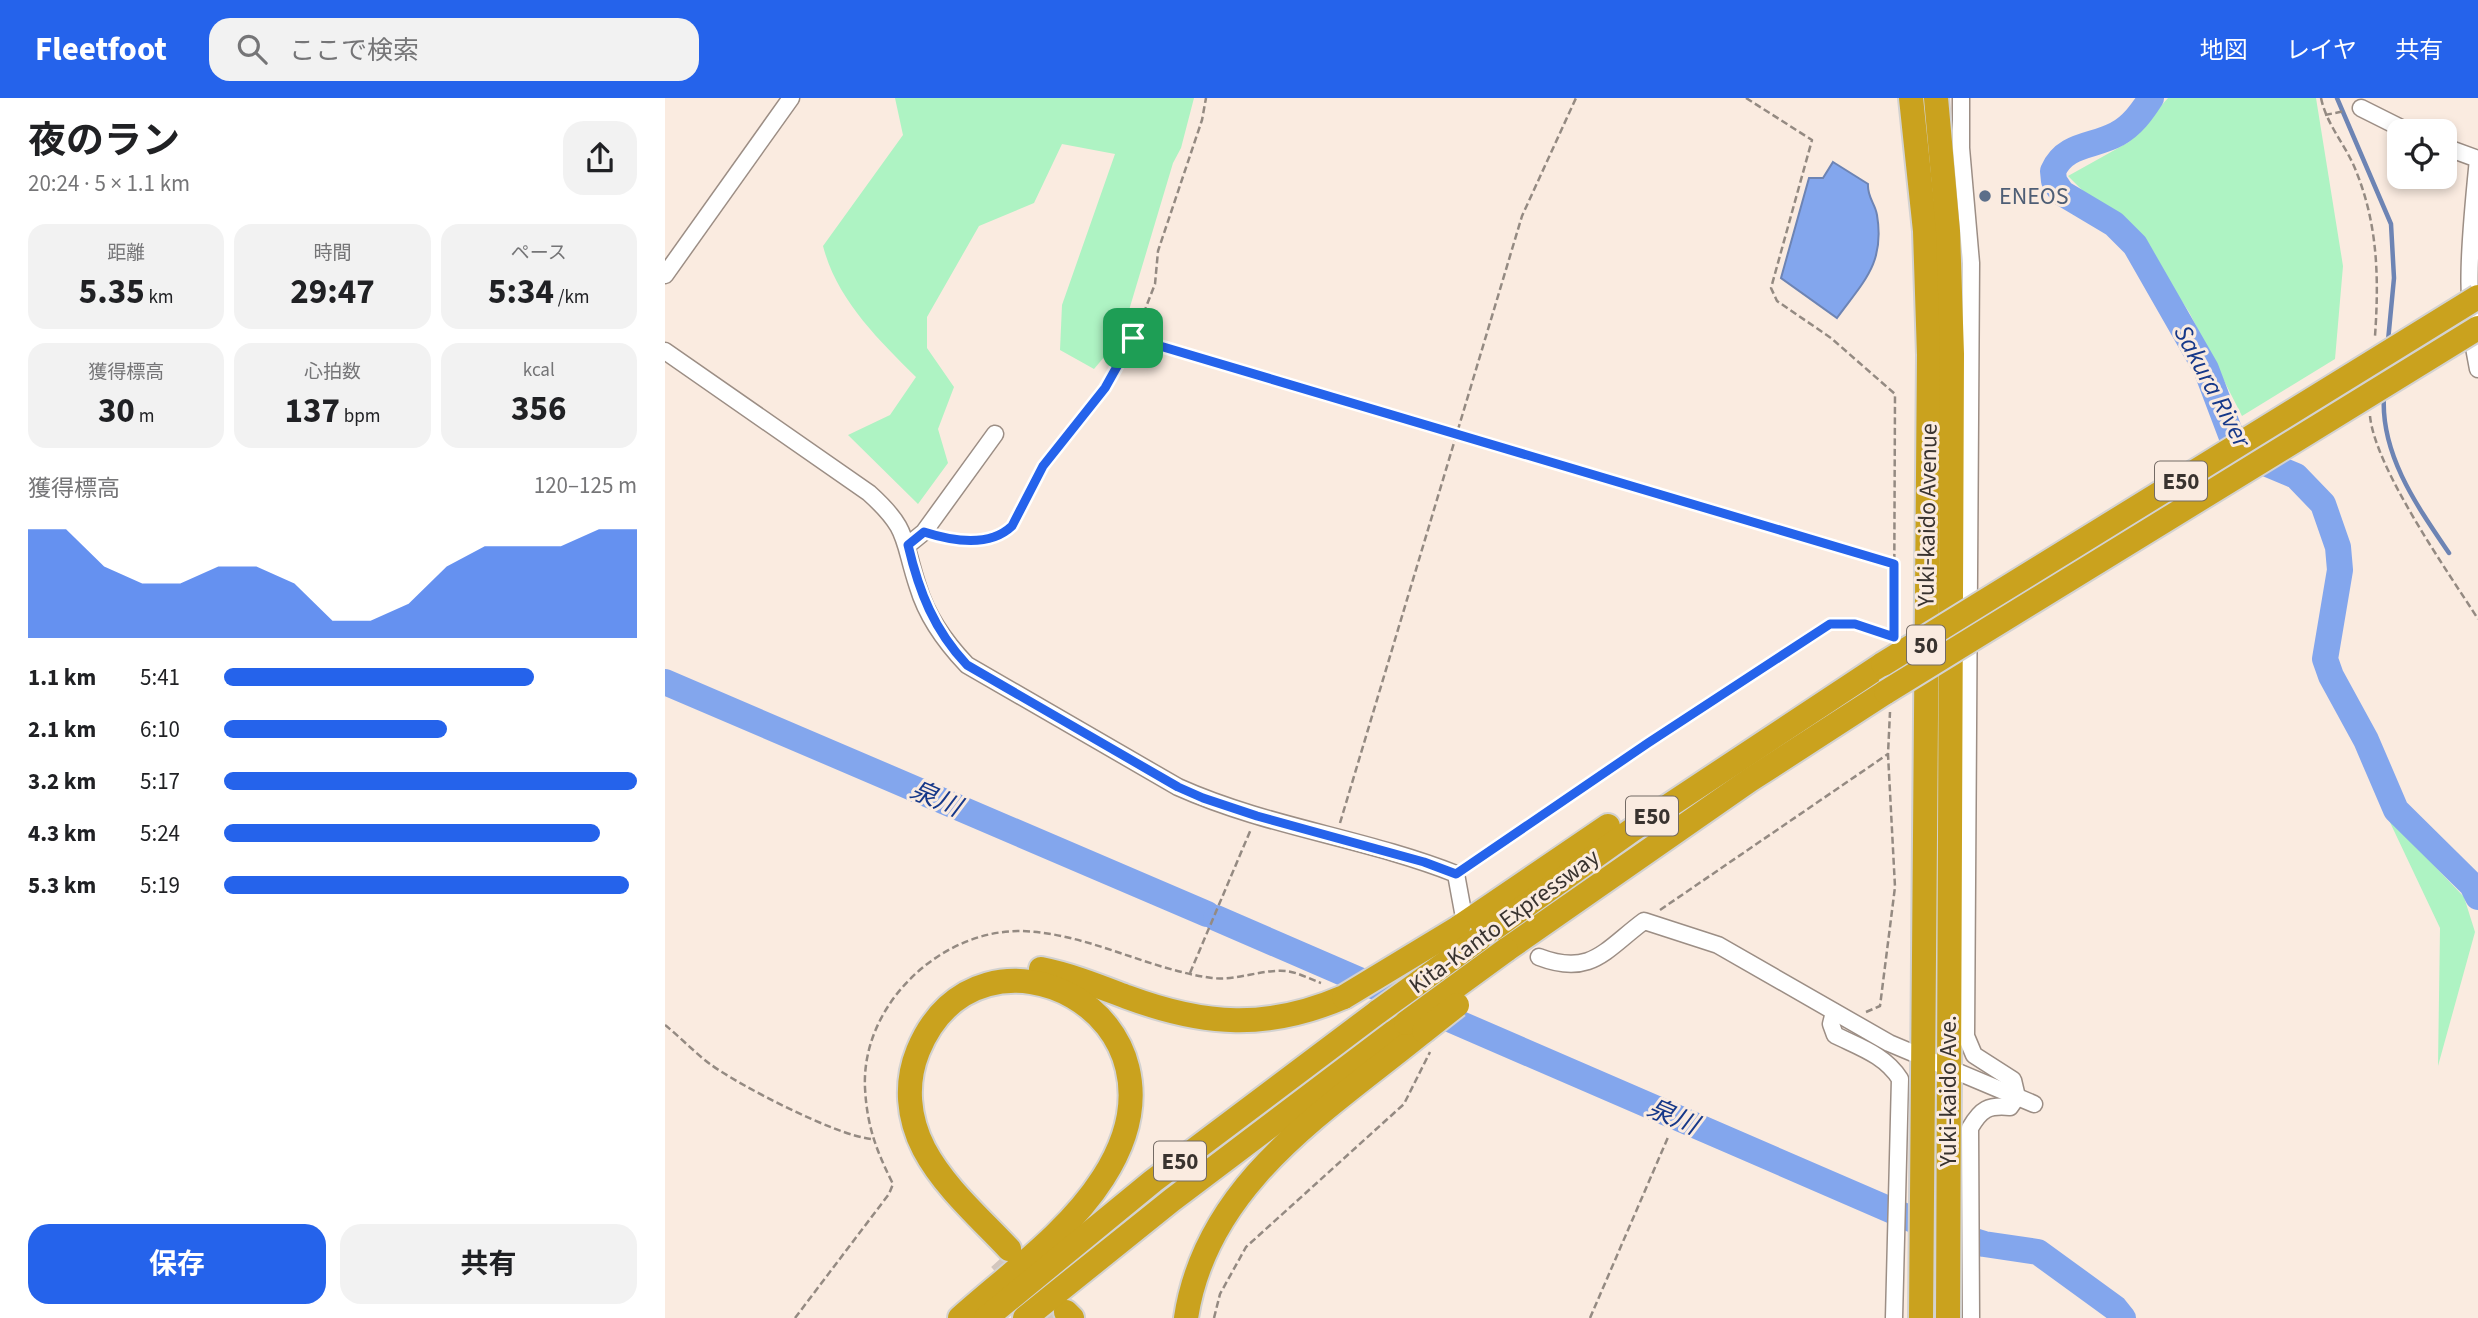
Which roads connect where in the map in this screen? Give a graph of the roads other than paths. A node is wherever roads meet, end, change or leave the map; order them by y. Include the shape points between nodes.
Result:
1 (791, 98) edge
2 (1911, 98) edge
3 (1935, 98) edge
4 (1961, 98) edge
5 (2361, 108) road end
6 (2387, 121) edge
7 (2457, 151) edge
8 (665, 275) edge
9 (2478, 298) edge
10 (2478, 328) edge
11 (665, 351) edge
12 (2478, 369) edge
13 (995, 434) dead end
14 (908, 545) junction
15 (1467, 926) junction
16 (1521, 954) junction
17 (1834, 1012) junction
18 (1415, 1027) junction
19 (1921, 1059) junction
20 (1948, 1069) junction
21 (2017, 1097) junction
22 (2034, 1104) dead end
23 (1958, 1212) junction
24 (1959, 1261) junction
25 (960, 1318) edge
26 (986, 1318) edge
27 (1025, 1318) edge
28 (1186, 1318) edge
29 (1894, 1318) edge
30 (1921, 1318) edge
31 (1948, 1318) edge
32 (1971, 1318) edge

1 - 8 street
2 - 19 highway, Yuki-kaido Avenue / 50 via 1925,232 1929,355
3 - 20 highway, Yuki-kaido Avenue / 50 via 1948,231 1952,354
4 - 21 street via 1971,263 1966,1036 1974,1055 2013,1080
5 - 6 street
7 - 12 street via 2478,159 2469,323
9 - 15 highway, Kita-Kanto Expressway / E50, bridge via 1883,664 1632,830
10 - 16 highway, Kita-Kanto Expressway / E50, bridge via 1885,692 1665,840
11 - 14 street via 869,493 889,511
13 - 14 street via 924,532
14 - 15 street via 918,588 931,617 967,665 1178,787 1257,816 1456,874
15 - 25 highway, bridge via 1344,997 1307,1013 1238,1022 1179,1013 1043,969 1004,967 947,990 926,1010 904,1044 895,1081 896,1117 925,1178 1004,1254 925,1151 912,1116 911,1072 924,1036 950,1006 984,987 1023,981 1051,987 1077,998 1113,1032 1128,1067 1130,1104 1112,1164 1087,1199 1068,1222
15 - 26 highway, Kita-Kanto Expressway / E50, bridge via 1379,1011 1153,1181
16 - 17 street via 1563,966 1585,965 1644,920 1719,945
16 - 18 highway, Kita-Kanto Expressway / E50, bridge
17 - 19 street
17 - 29 street via 1831,1024 1835,1035 1880,1057 1900,1079
18 - 27 highway, Kita-Kanto Expressway / E50 via 1172,1200
18 - 28 highway via 1247,1183 1203,1250
19 - 20 street
19 - 30 highway, Yuki-kaido Ave. / 50
20 - 21 street
20 - 23 highway, Yuki-kaido Ave. / 50
21 - 22 street
21 - 23 street via 2010,1107 1992,1105 1979,1111 1970,1128
23 - 24 highway, Yuki-kaido Ave. / 50
24 - 31 highway, Yuki-kaido Ave. / 50
24 - 32 street

